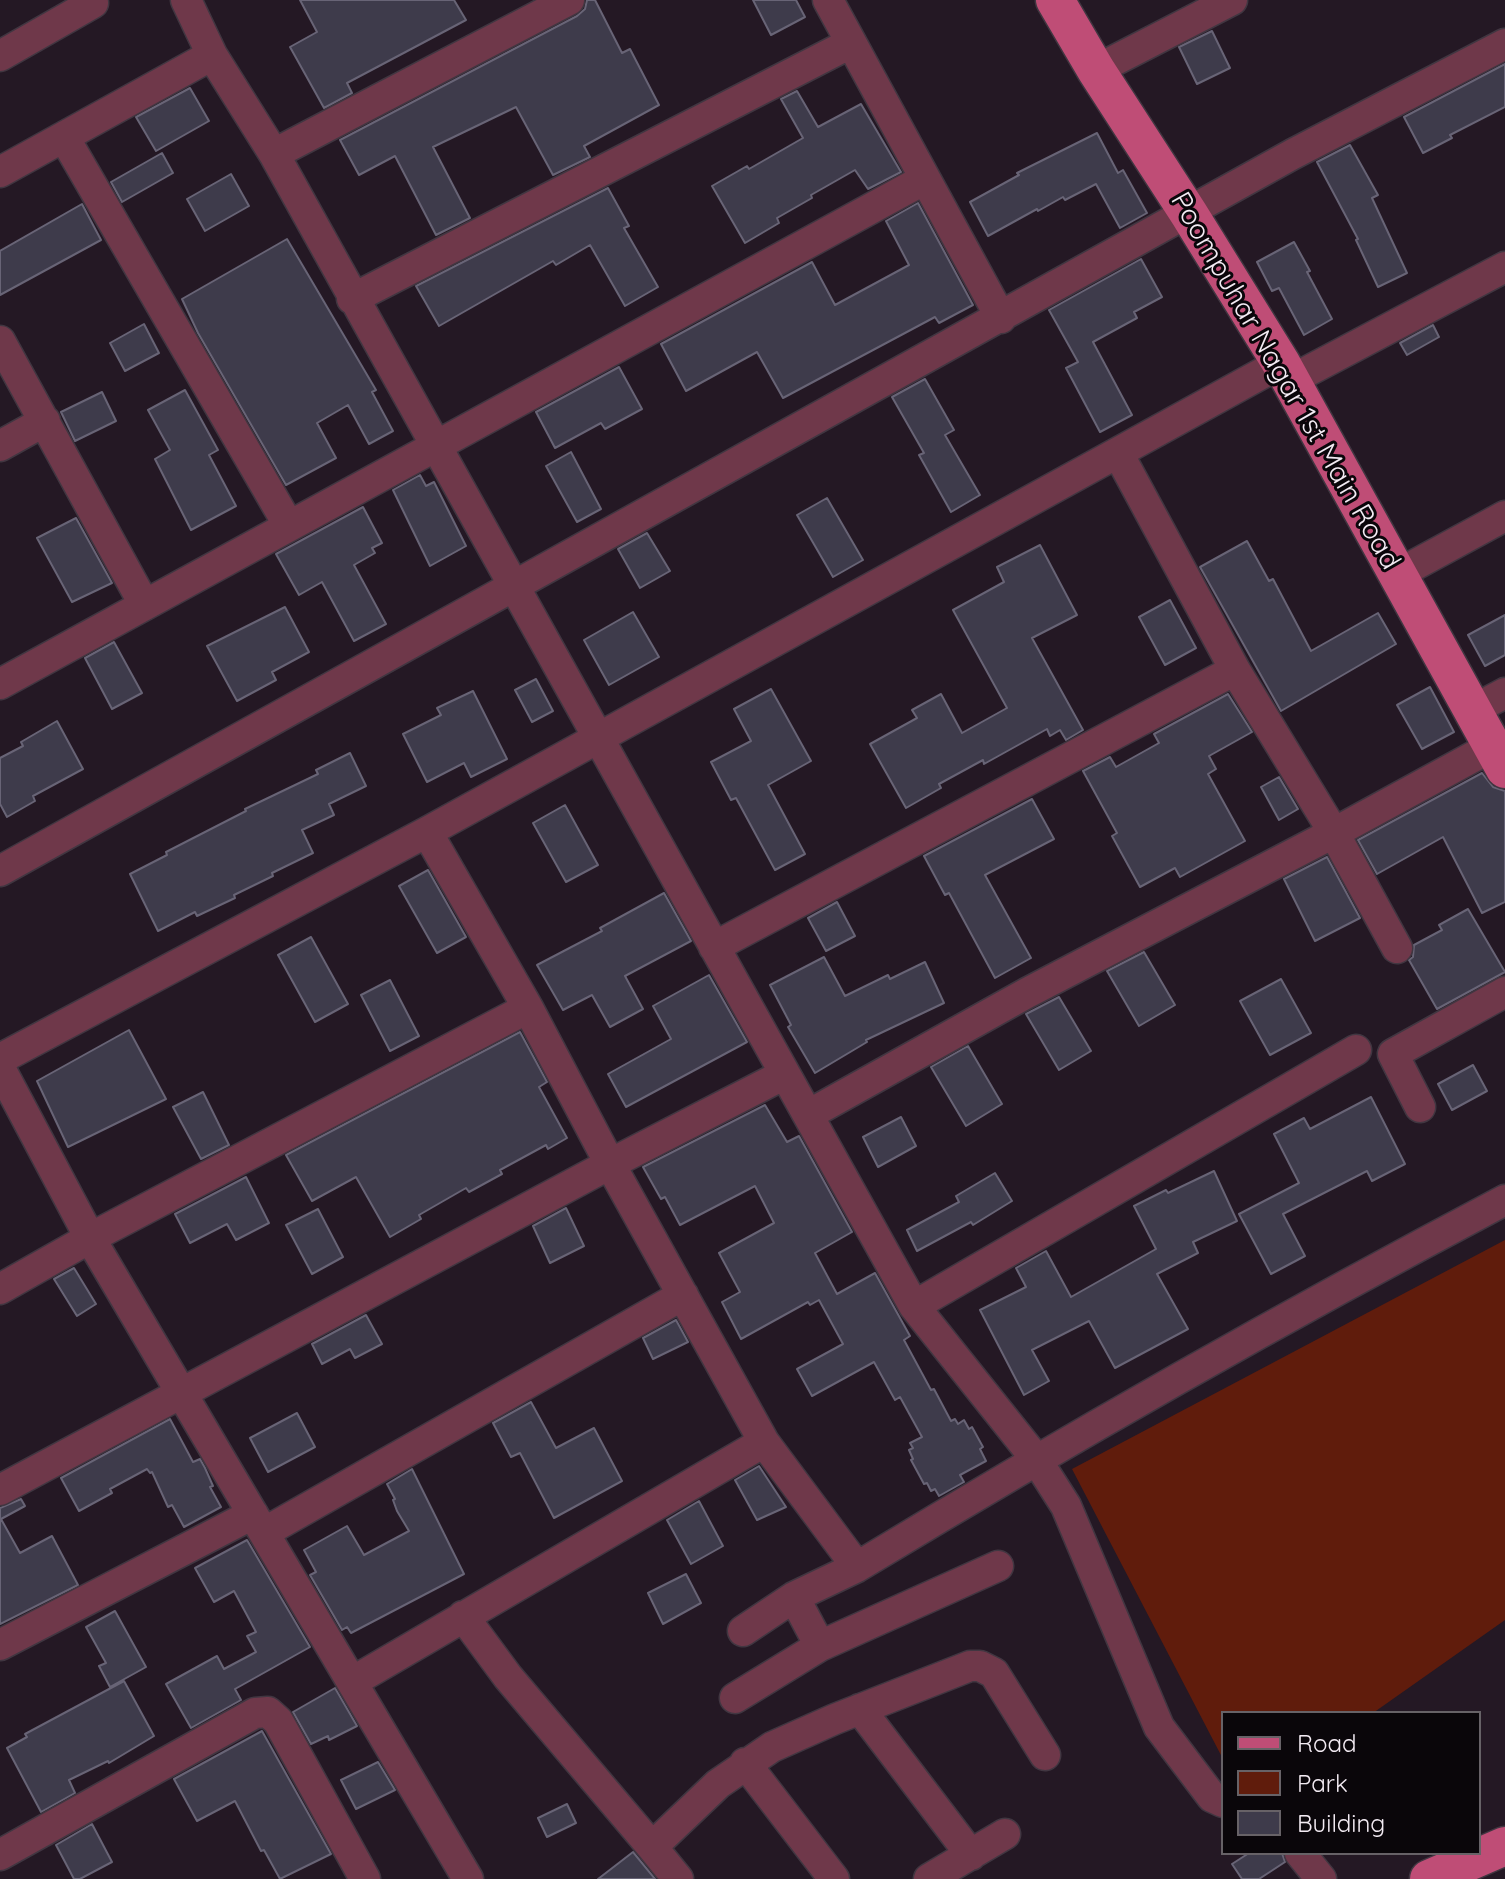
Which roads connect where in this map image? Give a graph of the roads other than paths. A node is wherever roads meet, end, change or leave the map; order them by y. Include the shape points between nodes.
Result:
1 (186, 0) edge
2 (569, 0) edge
3 (828, 0) edge
4 (1055, 0) edge
5 (1232, 0) edge
6 (94, 1) edge
7 (851, 43) junction
8 (1505, 44) edge
9 (212, 55) junction
10 (0, 56) edge
11 (1096, 70) junction
12 (64, 137) junction
13 (274, 154) junction
14 (0, 172) edge
15 (925, 179) junction
16 (1189, 214) junction
17 (1505, 267) edge
18 (352, 299) junction
19 (1001, 318) junction
20 (0, 341) edge
21 (1286, 371) junction
22 (45, 421) junction
23 (0, 446) edge
24 (437, 447) junction
25 (1118, 453) junction
26 (1505, 516) edge
27 (289, 526) junction
28 (1398, 574) junction
29 (514, 585) junction
30 (144, 604) junction
31 (1235, 670) junction
32 (0, 684) edge
33 (1489, 701) edge
34 (597, 739) junction
35 (1499, 757) edge
36 (427, 832) junction
37 (1334, 833) junction
38 (0, 871) edge
39 (714, 947) junction
40 (1397, 948) dead end
41 (1505, 992) edge
42 (528, 1008) junction
43 (1356, 1050) dead end
44 (0, 1059) edge
45 (0, 1068) edge
46 (785, 1074) junction
47 (1420, 1107) dead end
48 (808, 1115) junction
49 (610, 1164) junction
50 (1505, 1200) edge
51 (90, 1238) junction
52 (0, 1289) edge
53 (683, 1295) junction
54 (914, 1306) junction
55 (181, 1395) junction
56 (764, 1442) junction
57 (1036, 1459) junction
58 (0, 1490) edge
59 (259, 1523) junction
60 (998, 1566) dead end
61 (857, 1567) junction
62 (794, 1597) junction
63 (463, 1616) junction
64 (743, 1631) dead end
65 (0, 1645) edge
66 (820, 1646) junction
67 (352, 1682) junction
68 (735, 1698) dead end
69 (860, 1709) junction
70 (1045, 1755) dead end
71 (745, 1763) junction
72 (1221, 1801) edge
73 (1005, 1834) dead end
74 (1505, 1846) edge
75 (652, 1847) junction
76 (0, 1855) edge
77 (971, 1855) junction
78 (1302, 1855) edge
79 (365, 1879) edge
80 (468, 1879) edge
81 (678, 1879) edge
82 (834, 1879) edge
83 (929, 1879) edge
84 (1321, 1879) edge
85 (1429, 1879) edge

1 - 9 street
2 - 13 street
3 - 7 street
4 - 11 main road, Poompuhar Nagar 1st Main Road
5 - 11 street
6 - 10 street
7 - 15 street
7 - 18 street
8 - 16 street
9 - 12 street
9 - 13 street
11 - 16 main road, Poompuhar Nagar 1st Main Road
12 - 14 street
12 - 27 street
13 - 18 street
15 - 19 street
15 - 24 street
16 - 19 street
16 - 21 main road, Poompuhar Nagar 1st Main Road
17 - 21 street
18 - 24 street
19 - 29 street
20 - 22 street
21 - 25 street
21 - 28 main road, Poompuhar Nagar 1st Main Road
22 - 23 street
22 - 30 street
24 - 27 street
24 - 29 street
25 - 31 street
25 - 34 street
26 - 28 street
27 - 30 street
28 - 33 main road, Poompuhar Nagar 1st Main Road
29 - 34 street
29 - 38 street
30 - 32 street
31 - 37 street
31 - 39 street
33 - 35 main road, Poompuhar Nagar 1st Main Road
34 - 36 street
34 - 39 street
35 - 37 street
36 - 42 street
36 - 44 street
37 - 40 street
37 - 48 street via 1027,993
39 - 46 street
41 - 47 street via 1393,1054
42 - 49 street
42 - 51 street
43 - 54 street
45 - 51 street
46 - 48 street
46 - 49 street
48 - 54 street
49 - 53 street
49 - 55 street
50 - 57 street
51 - 52 street
51 - 55 street
53 - 56 street
53 - 59 street
54 - 57 street
55 - 58 street
55 - 59 street
56 - 61 street
56 - 63 street
57 - 61 street
57 - 72 street via 1066,1506 1159,1727 1212,1797
59 - 65 street
59 - 67 street
60 - 66 street
61 - 62 street
62 - 64 street
62 - 66 street
63 - 67 street
63 - 75 street
66 - 68 street
67 - 80 street
69 - 70 street via 980,1666 998,1678
69 - 71 street
69 - 77 street
71 - 75 street
71 - 82 street
73 - 77 street
74 - 85 main road
75 - 81 street
76 - 79 street via 255,1713 268,1712 278,1721
77 - 83 street
78 - 84 street

